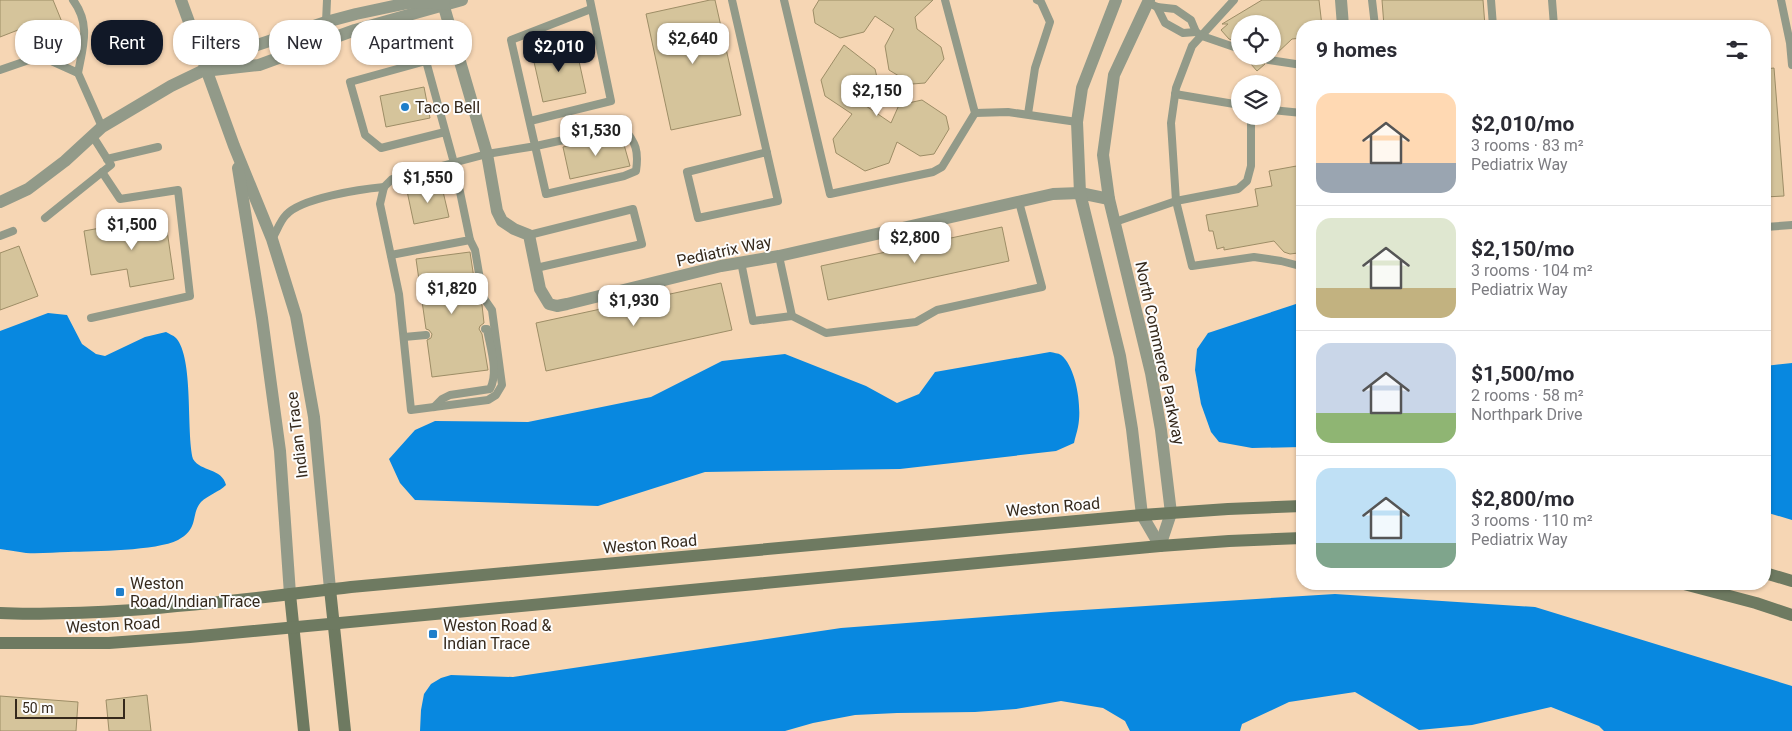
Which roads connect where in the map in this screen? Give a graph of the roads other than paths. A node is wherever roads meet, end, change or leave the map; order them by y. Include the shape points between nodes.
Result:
1 (73, 0) edge
2 (181, 0) edge
3 (326, 0) edge
4 (462, 0) edge
5 (590, 0) edge
6 (732, 0) edge
7 (784, 0) edge
8 (945, 0) edge
9 (1037, 0) edge
10 (1116, 0) edge
11 (1234, 0) edge
12 (1341, 0) edge
13 (1372, 0) edge
14 (1491, 0) edge
15 (1552, 0) edge
16 (1781, 0) edge
17 (443, 2) edge
18 (1150, 2) edge
19 (591, 9) junction
20 (326, 20) edge
21 (335, 20) edge
22 (1343, 20) edge
23 (1374, 20) edge
24 (1493, 20) edge
25 (1554, 20) edge
26 (1199, 34) junction
27 (269, 41) edge
28 (1231, 46) edge
29 (1281, 62) edge
30 (1296, 64) edge
31 (1792, 66) edge
32 (0, 70) edge
33 (206, 70) junction
34 (78, 73) junction
35 (1175, 94) junction
36 (1231, 103) edge
37 (1281, 111) edge
38 (1296, 112) edge
39 (975, 113) junction
40 (1028, 114) junction
41 (530, 121) junction
42 (1077, 122) junction
43 (1251, 125) edge
44 (97, 131) junction
45 (445, 132) junction
46 (234, 146) junction
47 (536, 146) junction
48 (158, 147) dead end
49 (767, 152) junction
50 (487, 154) junction
51 (107, 159) junction
52 (454, 163) junction
53 (102, 172) junction
54 (576, 178) dead end
55 (384, 187) junction
56 (578, 187) junction
57 (1080, 193) junction
58 (1109, 200) junction
59 (1176, 201) junction
60 (0, 202) edge
61 (1019, 202) junction
62 (44, 218) dead end
63 (1115, 222) junction
64 (1792, 225) edge
65 (1771, 227) edge
66 (13, 230) dead end
67 (529, 235) junction
68 (0, 236) edge
69 (272, 239) junction
70 (470, 240) junction
71 (391, 254) junction
72 (779, 256) junction
73 (741, 262) junction
74 (1296, 265) edge
75 (536, 268) junction
76 (792, 316) junction
77 (91, 318) dead end
78 (485, 329) dead end
79 (426, 335) dead end
80 (404, 337) junction
81 (434, 407) junction
82 (1296, 506) edge
83 (1171, 513) junction
84 (1142, 515) junction
85 (1296, 538) edge
86 (1160, 546) junction
87 (1771, 575) edge
88 (1792, 581) edge
89 (330, 589) junction
90 (1707, 590) edge
91 (290, 594) junction
92 (0, 612) edge
93 (1792, 615) edge
94 (334, 624) junction
95 (294, 628) junction
96 (0, 643) edge
97 (304, 731) edge
98 (345, 731) edge

1 - 34 lane via 80,9 85,37
2 - 33 street, Indian Trace
3 - 20 lane
4 - 17 street
5 - 19 lane
6 - 49 lane
7 - 39 lane via 830,194 933,172 942,167
8 - 39 lane
9 - 40 lane via 1050,22 1035,68
10 - 42 street via 1082,88
11 - 26 lane
12 - 22 street
13 - 23 lane
14 - 24 lane
15 - 25 lane
16 - 31 lane
17 - 21 street via 408,3
17 - 33 street via 259,65
17 - 50 street
18 - 26 lane via 1175,9 1191,20
18 - 26 lane via 1165,23 1183,33
18 - 58 street, North Commerce Parkway via 1114,75 1103,156
19 - 41 lane via 511,40
19 - 41 lane via 611,101
26 - 28 lane
26 - 35 lane
27 - 33 street
29 - 30 lane
32 - 34 lane via 29,60 47,58
33 - 44 street via 171,86
33 - 46 street, Indian Trace
34 - 44 lane
35 - 36 lane
35 - 59 lane via 1170,123
37 - 38 lane
39 - 40 lane
40 - 42 lane
41 - 47 lane
42 - 57 street
43 - 59 lane via 1251,166 1247,180 1238,189
44 - 51 lane
44 - 60 street via 28,189
45 - 45 lane via 426,61 350,82 365,135 380,148
45 - 52 lane
46 - 69 street, Indian Trace
46 - 91 street, Indian Trace via 280,451
47 - 50 lane
47 - 56 lane via 546,194
47 - 56 lane via 567,143 623,128 634,140 638,158 636,171
48 - 51 lane
49 - 49 lane via 686,172 698,218 778,201
50 - 52 lane
50 - 67 street via 497,211 502,221
51 - 53 lane via 111,165
52 - 55 lane via 392,179
52 - 70 lane
53 - 62 lane
53 - 77 lane via 120,199 178,190 190,296
54 - 56 lane
55 - 69 lane via 360,189 300,205 286,215
55 - 71 lane via 380,204
57 - 58 street, Pediatrix Way
57 - 61 street, Pediatrix Way via 1054,194
57 - 84 street via 1120,356
58 - 63 street, North Commerce Parkway
59 - 63 lane
59 - 74 lane via 1192,266 1254,257
61 - 72 street, Pediatrix Way
61 - 76 lane via 1042,287 938,310 916,322 826,333
63 - 83 street, North Commerce Parkway via 1151,373
64 - 65 lane
66 - 68 lane
67 - 75 street, Pediatrix Way
67 - 75 lane via 633,209 642,244
69 - 89 street, Indian Trace via 296,316 314,417
70 - 71 lane
70 - 81 lane via 475,250 483,297 492,310 502,385 488,400
71 - 80 lane
72 - 73 street, Pediatrix Way
72 - 76 lane
73 - 75 street, Pediatrix Way via 557,306 549,304 540,289
73 - 76 lane via 753,321
78 - 81 lane via 493,368 490,389 450,395
79 - 80 lane
80 - 81 lane via 411,410
82 - 83 main road, Weston Road
83 - 84 main road, Weston Road
83 - 86 street, North Commerce Parkway
84 - 86 street
84 - 89 main road, Weston Road
85 - 86 main road, Weston Road
86 - 94 main road, Weston Road
87 - 88 main road
89 - 91 main road, Weston Road
89 - 94 main road, Indian Trace
90 - 93 main road
91 - 92 main road, Weston Road via 145,609
91 - 95 main road, Indian Trace
94 - 95 main road, Weston Road
94 - 98 main road, Indian Trace
95 - 96 main road, Weston Road via 109,643
95 - 97 main road, Indian Trace

